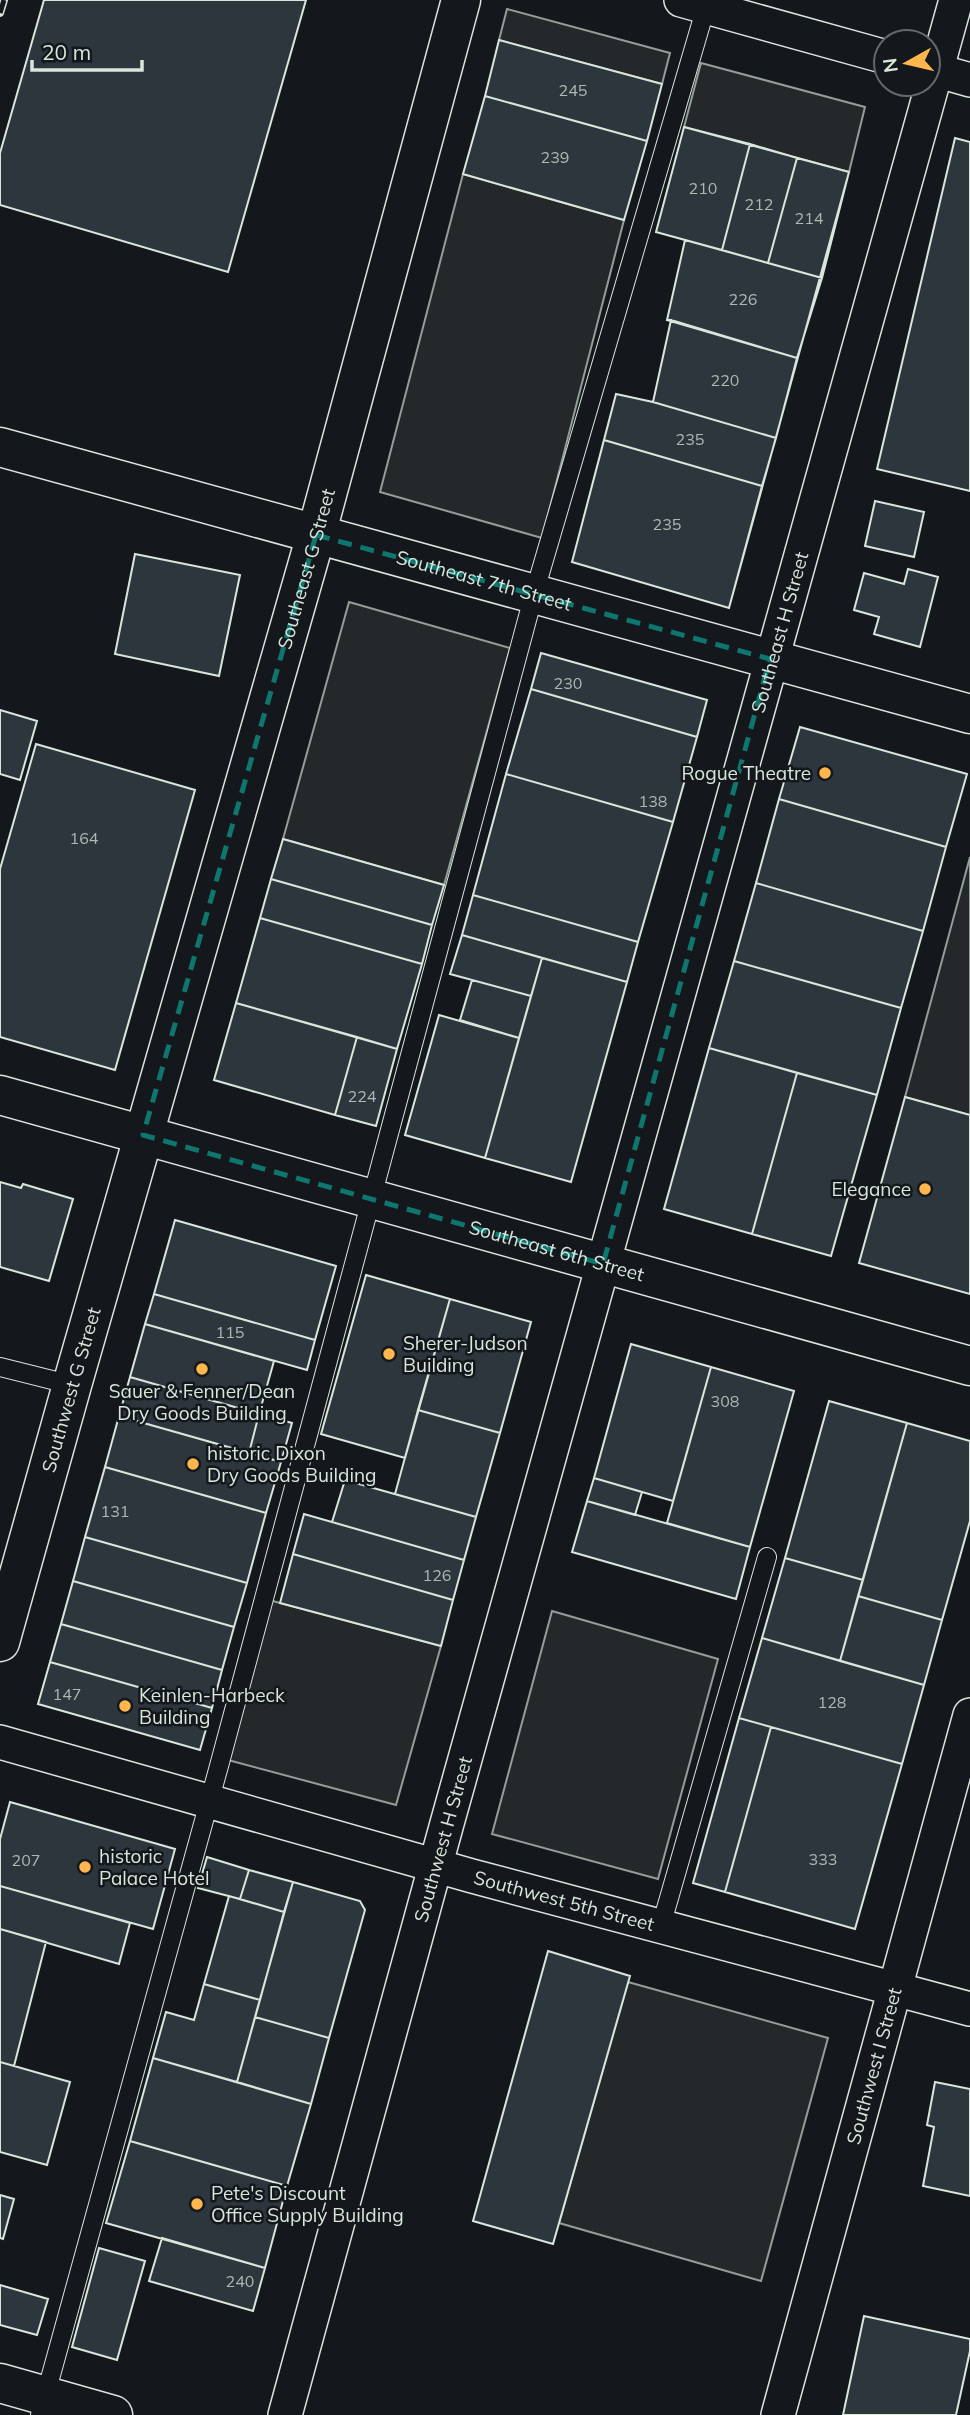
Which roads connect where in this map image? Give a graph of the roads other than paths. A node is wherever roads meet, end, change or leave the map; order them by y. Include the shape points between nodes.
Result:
1 (461, 0) edge
2 (956, 0) edge
3 (698, 2) edge
4 (942, 41) edge
5 (872, 53) edge
6 (942, 73) edge
7 (970, 80) edge
8 (924, 98) edge
9 (0, 447) edge
10 (316, 535) junction
11 (534, 594) junction
12 (771, 659) junction
13 (970, 714) edge
14 (0, 1095) edge
15 (143, 1135) junction
16 (370, 1199) junction
17 (603, 1264) junction
18 (970, 1366) edge
19 (0, 1367) edge
20 (72, 1385) junction
21 (767, 1557) dead end
22 (0, 1642) edge
23 (970, 1715) edge
24 (0, 1742) edge
25 (209, 1802) junction
26 (435, 1865) junction
27 (662, 1926) junction
28 (893, 1990) junction
29 (970, 2009) edge
30 (0, 2384) edge
31 (42, 2406) edge
32 (113, 2415) edge
33 (285, 2415) edge
34 (778, 2415) edge

1 - 10 main road, Southeast G Street
2 - 4 street, Southeast H Street
3 - 5 street
3 - 11 lane
6 - 7 street
8 - 12 street, Southeast H Street
9 - 10 main road, Southeast 7th Street
10 - 11 main road, Southeast 7th Street
10 - 15 main road, Southeast G Street
11 - 12 main road, Southeast 7th Street
11 - 16 lane
12 - 13 main road, Southeast 7th Street
12 - 17 street, Southeast H Street
14 - 15 main road, Southeast 6th Street
15 - 16 main road, Southeast 6th Street
15 - 20 main road, Southwest G Street
16 - 17 main road, Southeast 6th Street
16 - 25 lane
17 - 18 main road, Southeast 6th Street
17 - 26 street, Southwest H Street
19 - 20 lane
20 - 22 main road, Southwest G Street
21 - 27 lane
23 - 28 street, Southwest I Street
24 - 25 street, Southwest 5th Street
25 - 26 street, Southwest 5th Street
25 - 31 lane
26 - 27 street, Southwest 5th Street
26 - 33 street, Southwest H Street
27 - 28 street, Southwest 5th Street
28 - 29 street, Southwest 5th Street
28 - 34 street, Southwest I Street
30 - 31 main road
31 - 32 main road

